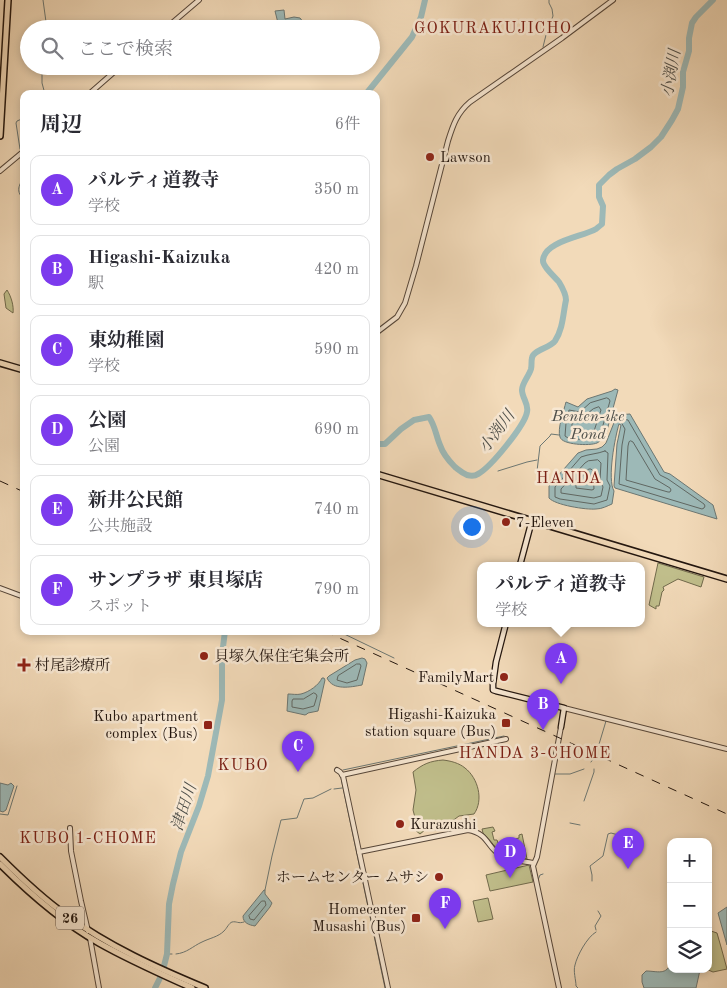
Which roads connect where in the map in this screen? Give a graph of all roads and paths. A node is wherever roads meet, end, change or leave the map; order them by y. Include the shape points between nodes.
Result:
1 (8, 0) edge
2 (199, 0) edge
3 (613, 0) edge
4 (176, 20) edge
5 (111, 75) edge
6 (94, 90) edge
7 (0, 136) edge
8 (20, 154) edge
9 (0, 171) edge
10 (380, 330) edge
11 (0, 363) edge
12 (20, 369) edge
13 (380, 475) edge
14 (532, 520) junction
15 (521, 562) edge
16 (727, 580) edge
17 (0, 588) edge
18 (20, 596) edge
19 (505, 627) edge
20 (564, 708) junction
21 (560, 727) joint
22 (506, 739) dead end
23 (727, 749) edge
24 (337, 770) dead end
25 (342, 775) junction
26 (70, 828) dead end
27 (359, 852) junction
28 (0, 857) edge
29 (533, 863) junction
30 (0, 864) edge
31 (88, 930) junction
32 (90, 937) junction
33 (150, 966) junction
34 (171, 976) junction
35 (99, 988) edge
36 (192, 988) edge
37 (205, 988) edge
38 (388, 988) edge
39 (559, 988) edge

1 - 7 main road
2 - 4 street
3 - 10 street via 474,99 458,114 405,303 397,317
5 - 6 street
8 - 9 street
11 - 12 main road
13 - 14 main road
14 - 15 main road
14 - 16 main road
17 - 18 street
19 - 20 main road via 493,690
20 - 21 main road
20 - 23 street
21 - 29 street via 537,857
22 - 25 street
24 - 25 street
25 - 27 street
26 - 31 street via 71,851
27 - 29 street via 468,830 480,834 503,857
27 - 38 street
28 - 31 main road, 26 via 52,905
29 - 39 street
30 - 32 main road, 26 via 42,903
31 - 32 street
31 - 33 main road, 26
32 - 33 main road, 26
32 - 35 street
33 - 34 main road, 26
34 - 36 main road, 26
34 - 37 main road, 26

